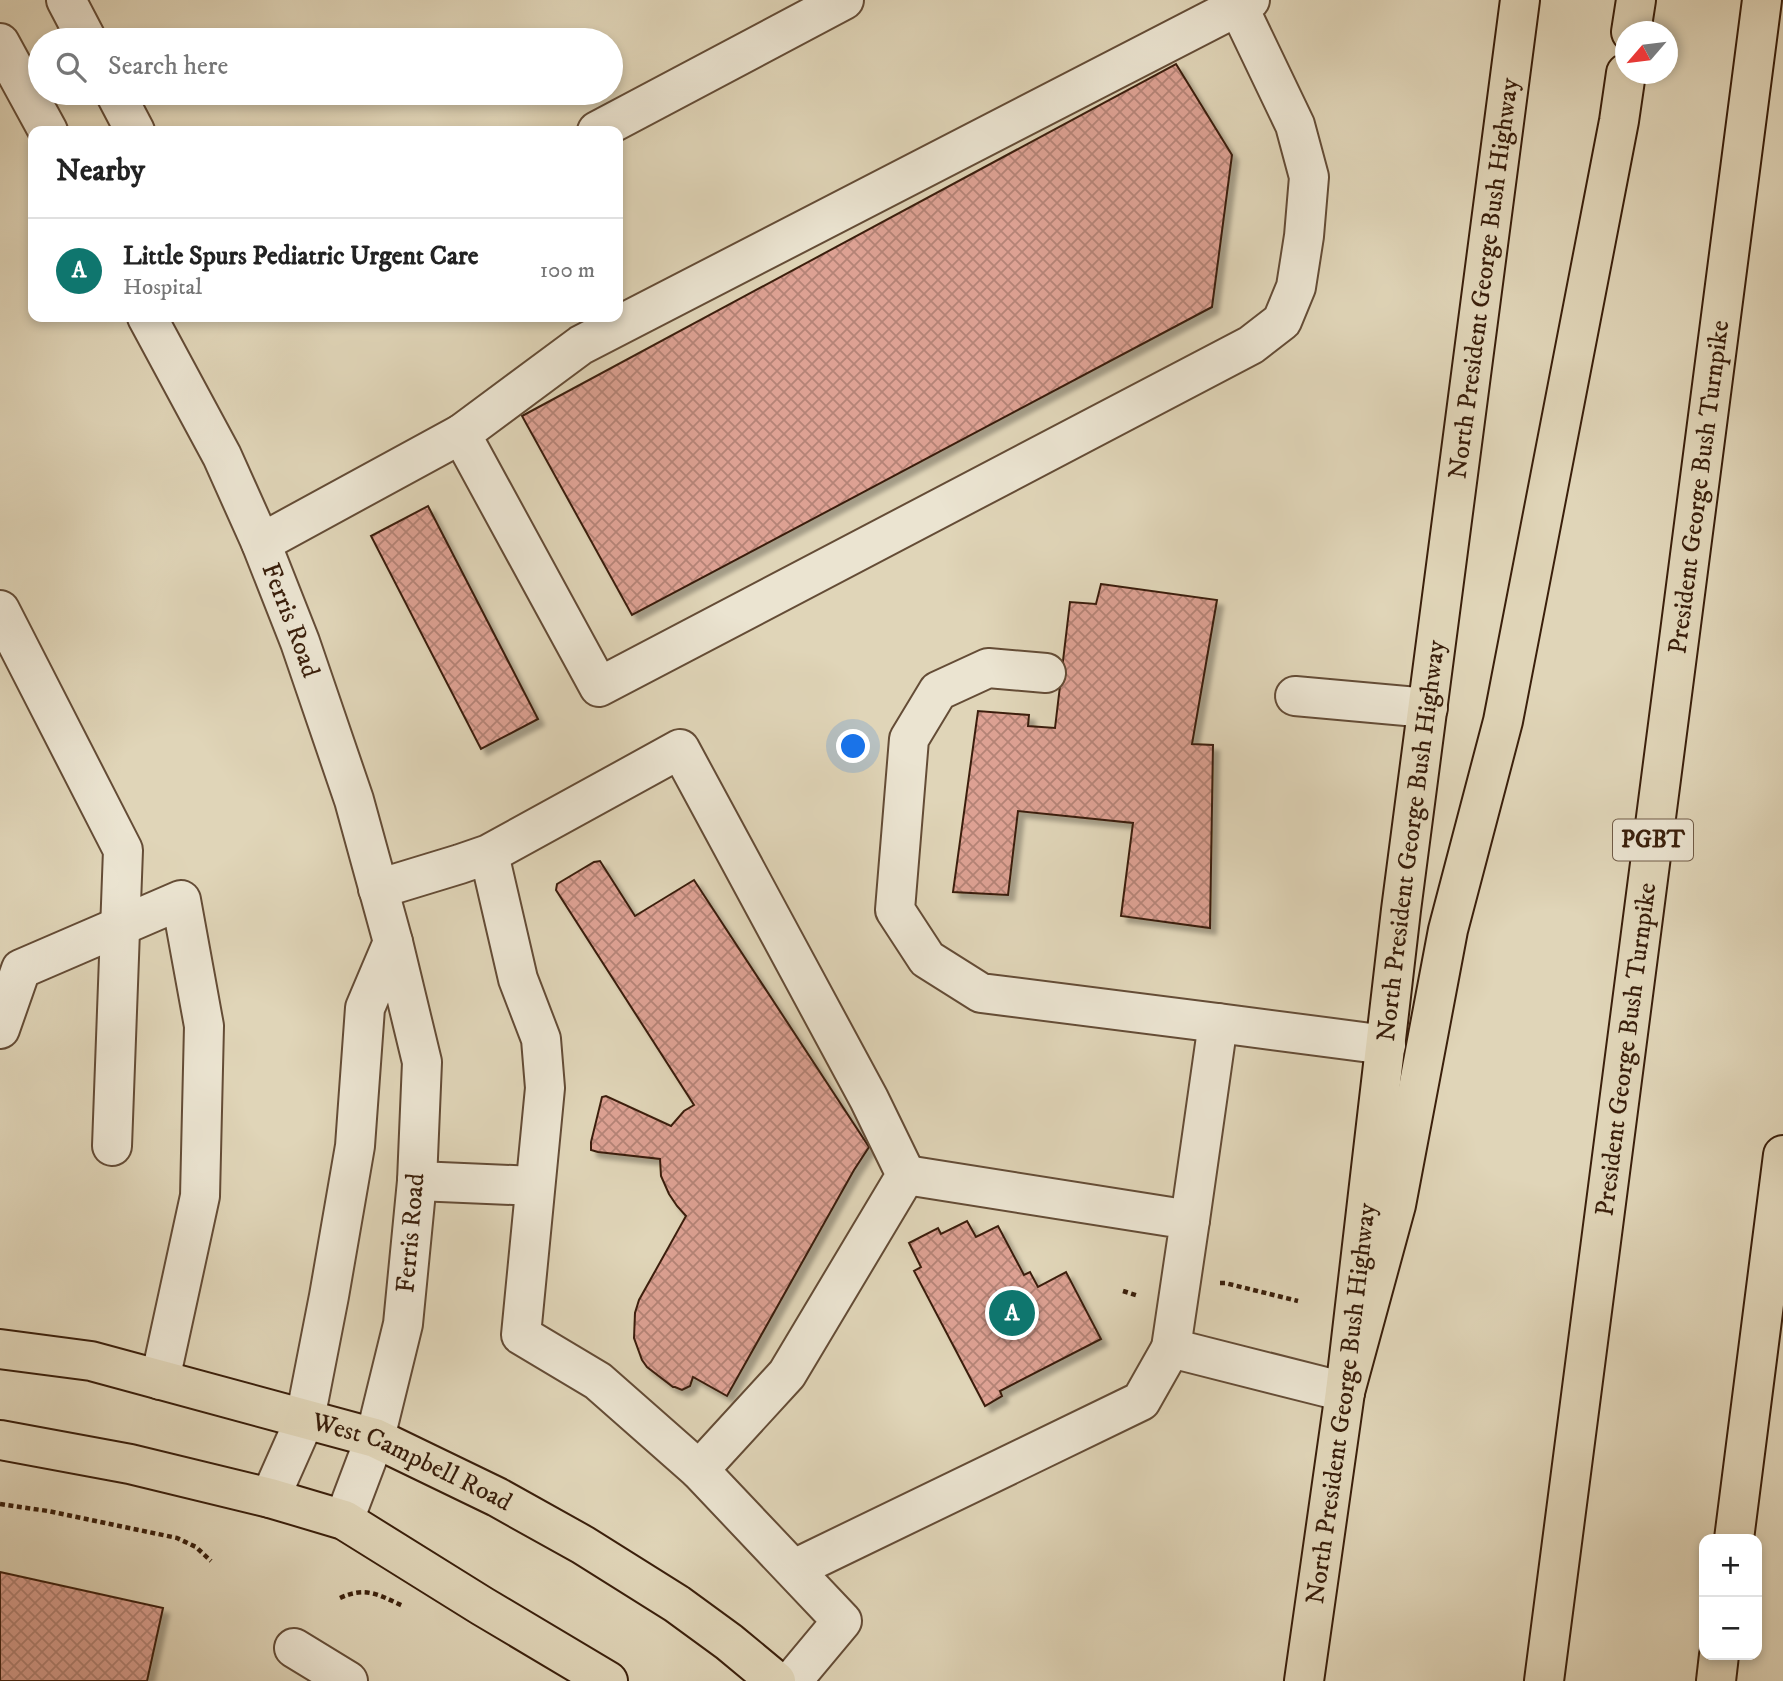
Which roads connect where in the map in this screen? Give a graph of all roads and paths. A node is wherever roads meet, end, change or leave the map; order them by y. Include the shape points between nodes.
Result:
1 (66, 0) edge
2 (844, 0) edge
3 (1520, 0) edge
4 (1636, 0) edge
5 (1762, 0) edge
6 (1244, 3) edge
7 (1633, 21) edge
8 (81, 28) edge
9 (0, 43) edge
10 (1624, 84) edge
11 (28, 94) edge
12 (34, 105) edge
13 (121, 105) edge
14 (45, 126) edge
15 (132, 126) edge
16 (606, 126) edge
17 (150, 322) edge
18 (461, 434) junction
19 (261, 543) junction
20 (0, 610) edge
21 (1046, 673) dead end
22 (1295, 695) dead end
23 (1428, 708) junction
24 (489, 854) junction
25 (379, 889) junction
26 (121, 926) junction
27 (393, 942) junction
28 (1218, 1023) junction
29 (0, 1029) edge
30 (1386, 1045) junction
31 (112, 1146) dead end
32 (1783, 1155) edge
33 (906, 1175) junction
34 (417, 1181) junction
35 (535, 1186) junction
36 (1189, 1220) junction
37 (1211, 1284) dead end
38 (1298, 1301) dead end
39 (1171, 1348) junction
40 (0, 1349) edge
41 (160, 1380) junction
42 (1345, 1392) junction
43 (305, 1419) junction
44 (375, 1438) junction
45 (0, 1440) edge
46 (699, 1470) junction
47 (270, 1498) junction
48 (0, 1504) edge
49 (344, 1520) junction
50 (1735, 1534) edge
51 (211, 1561) dead end
52 (794, 1569) junction
53 (294, 1648) dead end
54 (1718, 1660) edge
55 (348, 1681) edge
56 (608, 1681) edge
57 (776, 1681) edge
58 (792, 1681) edge
59 (1304, 1681) edge
60 (1544, 1681) edge
61 (1716, 1681) edge

1 - 8 street
2 - 16 street
3 - 23 main road, North President George Bush Highway
4 - 7 main road
5 - 60 main road, President George Bush Turnpike / PGBT
6 - 18 street via 582,345
6 - 18 street via 1295,125 1309,177 1296,287 1282,321 1251,345 599,687
9 - 11 street
10 - 42 main road via 1503,721 1448,930 1396,1205
12 - 14 street
13 - 15 street
17 - 19 street, Ferris Road via 222,456
18 - 19 street
19 - 25 street, Ferris Road via 300,642
20 - 26 street via 123,850
21 - 28 street via 988,668 938,691 909,739 895,909 927,959 981,993
22 - 23 street
23 - 30 main road, North President George Bush Highway
24 - 25 street
24 - 33 street via 680,749
24 - 35 street via 518,979 541,1039 545,1088
25 - 27 street, Ferris Road
26 - 29 street via 21,969
26 - 31 street
26 - 41 street via 181,900 204,1026 200,1196
27 - 34 street, Ferris Road via 422,1062
27 - 43 street via 365,1008 355,1146
28 - 30 street
28 - 36 street
30 - 42 main road, North President George Bush Highway
32 - 50 main road
33 - 36 street
33 - 46 street via 787,1374
34 - 35 street
34 - 44 street, Ferris Road via 403,1324
35 - 46 street via 521,1335 598,1381
36 - 39 street
37 - 38 path via 1225,1283
39 - 42 street
39 - 52 street via 1141,1401
40 - 41 main road, West Campbell Road via 91,1361
41 - 43 main road, West Campbell Road
42 - 59 main road, North President George Bush Highway
43 - 44 main road, West Campbell Road
43 - 47 street
44 - 49 street, Ferris Road
44 - 57 main road, West Campbell Road via 583,1545 677,1604
45 - 47 main road via 130,1464
46 - 52 street
47 - 49 main road
48 - 51 path via 177,1538
49 - 56 main road
52 - 58 street via 842,1621
53 - 55 street
54 - 61 main road

